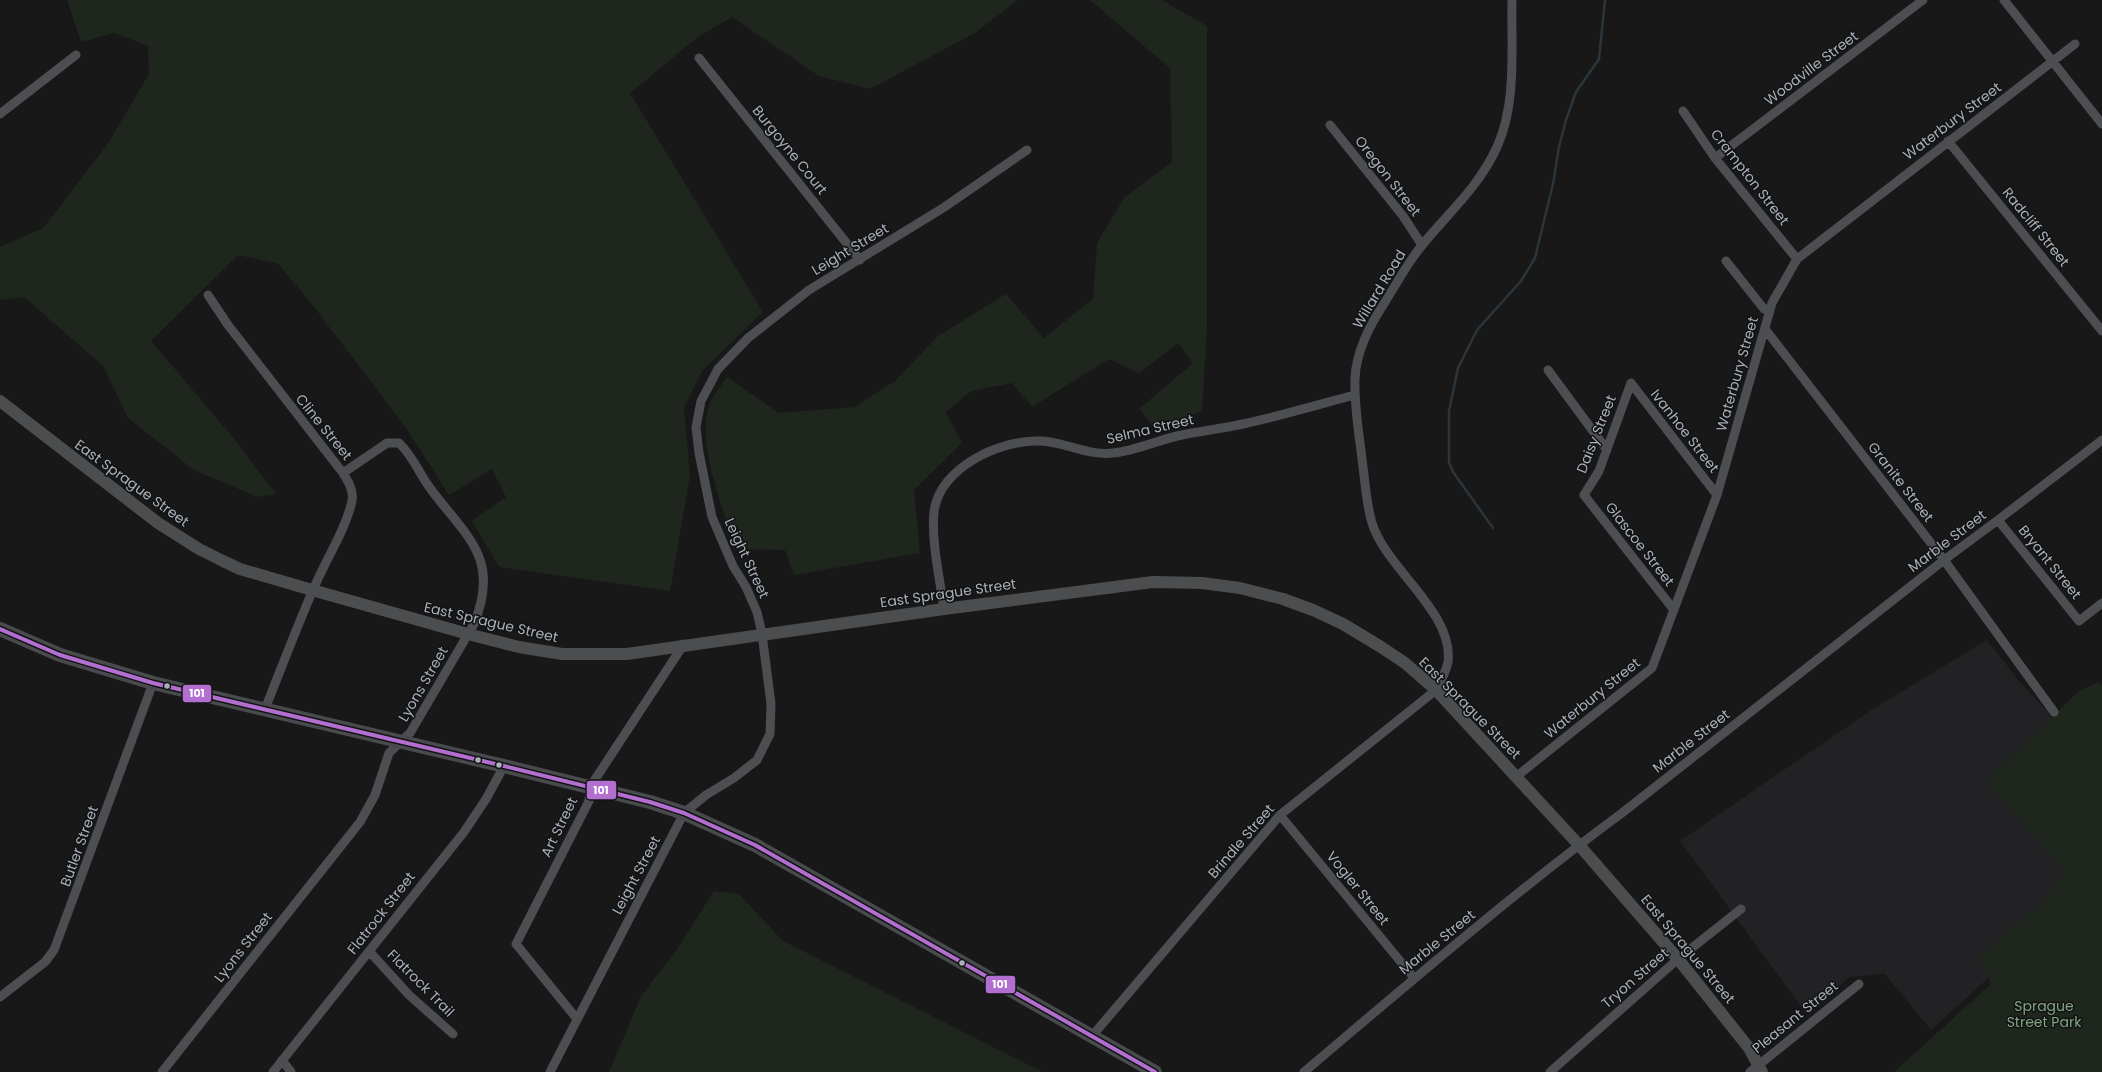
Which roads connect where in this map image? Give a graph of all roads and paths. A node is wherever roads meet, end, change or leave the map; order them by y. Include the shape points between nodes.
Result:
1 (1512, 0) edge
2 (1923, 0) edge
3 (2004, 0) edge
4 (2075, 44) dead end
5 (76, 55) dead end
6 (699, 58) dead end
7 (2052, 62) junction
8 (1683, 112) dead end
9 (0, 114) edge
10 (2102, 124) edge
11 (1330, 125) dead end
12 (1948, 140) junction
13 (1027, 150) dead end
14 (1715, 158) junction
15 (1422, 245) junction
16 (1797, 259) junction
17 (860, 260) junction
18 (1726, 261) dead end
19 (208, 295) dead end
20 (1770, 311) junction
21 (1765, 329) junction
22 (2102, 331) edge
23 (1548, 370) dead end
24 (1631, 383) joint
25 (1354, 395) junction
26 (0, 401) edge
27 (2102, 440) edge
28 (1607, 450) junction
29 (343, 473) junction
30 (1584, 495) joint
31 (1717, 495) junction
32 (1998, 520) junction
33 (1944, 560) junction
34 (312, 590) junction
35 (2102, 603) edge
36 (944, 609) junction
37 (1674, 610) junction
38 (0, 629) edge
39 (468, 634) junction
40 (762, 634) junction
41 (684, 644) junction
42 (153, 683) junction
43 (1436, 690) junction
44 (265, 709) junction
45 (2054, 712) dead end
46 (401, 742) junction
47 (504, 766) junction
48 (1517, 776) junction
49 (590, 787) junction
50 (684, 814) junction
51 (1280, 815) junction
52 (1579, 845) junction
53 (1741, 909) dead end
54 (369, 951) junction
55 (1678, 959) junction
56 (1414, 978) junction
57 (1859, 984) dead end
58 (0, 997) edge
59 (577, 1020) junction
60 (453, 1034) dead end
61 (1092, 1036) junction
62 (282, 1060) junction
63 (1757, 1070) edge
64 (162, 1072) edge
65 (273, 1072) edge
66 (291, 1072) edge
67 (550, 1072) edge
68 (1155, 1072) edge
69 (1304, 1072) edge
70 (1550, 1072) edge

1 - 15 street, Willard Road via 1509,99 1506,121 1497,146 1467,196
2 - 14 street, Woodville Street
3 - 7 street
4 - 7 street, Waterbury Street
5 - 9 street
6 - 17 street, Burgoyne Court
7 - 10 street
7 - 12 street, Waterbury Street
8 - 14 street, Crampton Street
11 - 15 street, Oregon Street via 1403,216
12 - 16 street, Waterbury Street
12 - 22 street, Radcliff Street
13 - 17 street, Leight Street via 978,185
14 - 16 street, Crampton Street
15 - 25 street, Willard Road via 1375,317 1367,334 1355,371
16 - 20 street, Waterbury Street via 1780,286
17 - 40 street, Leight Street via 809,290 748,338 718,369 701,401 696,427 697,440 712,517 732,566 746,587 757,612
18 - 20 street via 1764,309
19 - 29 street, Cline Street via 232,331
20 - 21 street, Waterbury Street
21 - 31 street, Waterbury Street
21 - 33 street, Granite Street
23 - 28 street
24 - 28 street, Daisy Street
24 - 31 street, Ivanhoe Street
25 - 36 street, Selma Street via 1243,424 1177,436 1114,453 1102,454 1057,443 1025,441 987,452 974,459 949,480 939,495 934,512
25 - 43 street, Willard Road via 1372,524 1386,550 1430,607 1443,634 1448,660 1443,678
26 - 34 street, East Sprague Street via 158,524 198,549 240,569
27 - 32 street, Marble Street
28 - 30 street, Daisy Street via 1599,471
29 - 34 street, Cline Street via 349,481 352,499
29 - 39 street, Lyons Street via 387,442 399,443 409,452 428,485 467,533 477,552 484,578 482,598
30 - 37 street, Glascoe Street
31 - 37 street, Waterbury Street
32 - 33 street, Marble Street
32 - 35 street, Bryant Street via 2079,621
33 - 45 street, Granite Street
33 - 52 street, Marble Street
34 - 39 street, East Sprague Street
34 - 44 street, Cline Street
36 - 40 street, East Sprague Street
36 - 43 street, East Sprague Street via 1122,584 1153,582 1220,585 1283,599 1343,624 1405,663
37 - 48 street, Waterbury Street via 1652,668
38 - 42 main road via 60,655
39 - 41 street, East Sprague Street via 519,647 562,654 627,654
39 - 46 street, Lyons Street via 410,733
40 - 41 street, East Sprague Street
40 - 50 street, Leight Street via 771,704 770,734 756,760
41 - 49 street, Art Street
42 - 44 main road
42 - 58 street, Butler Street via 54,950 41,965
43 - 48 street, East Sprague Street
43 - 51 street, Brindle Street
44 - 46 main road
46 - 47 main road
46 - 64 street, Lyons Street via 388,753 375,795 360,822
47 - 49 main road
47 - 54 street, Flatrock Street via 464,832
48 - 52 street, East Sprague Street
49 - 50 main road via 650,802
49 - 59 street, Art Street via 589,801 516,944
50 - 59 street, Leight Street
50 - 61 main road via 756,845
51 - 56 street, Vogler Street
51 - 61 street, Brindle Street
52 - 55 street, East Sprague Street
52 - 56 street, Marble Street
53 - 55 street, Tryon Street
54 - 60 street, Flatrock Trail via 409,995
54 - 62 street, Flatrock Street
55 - 63 street, East Sprague Street via 1748,1048
55 - 70 street, Tryon Street
56 - 69 street, Marble Street
57 - 63 street, Pleasant Street
59 - 67 street, Leight Street
61 - 68 main road
62 - 65 street, Flatrock Street
62 - 66 street

